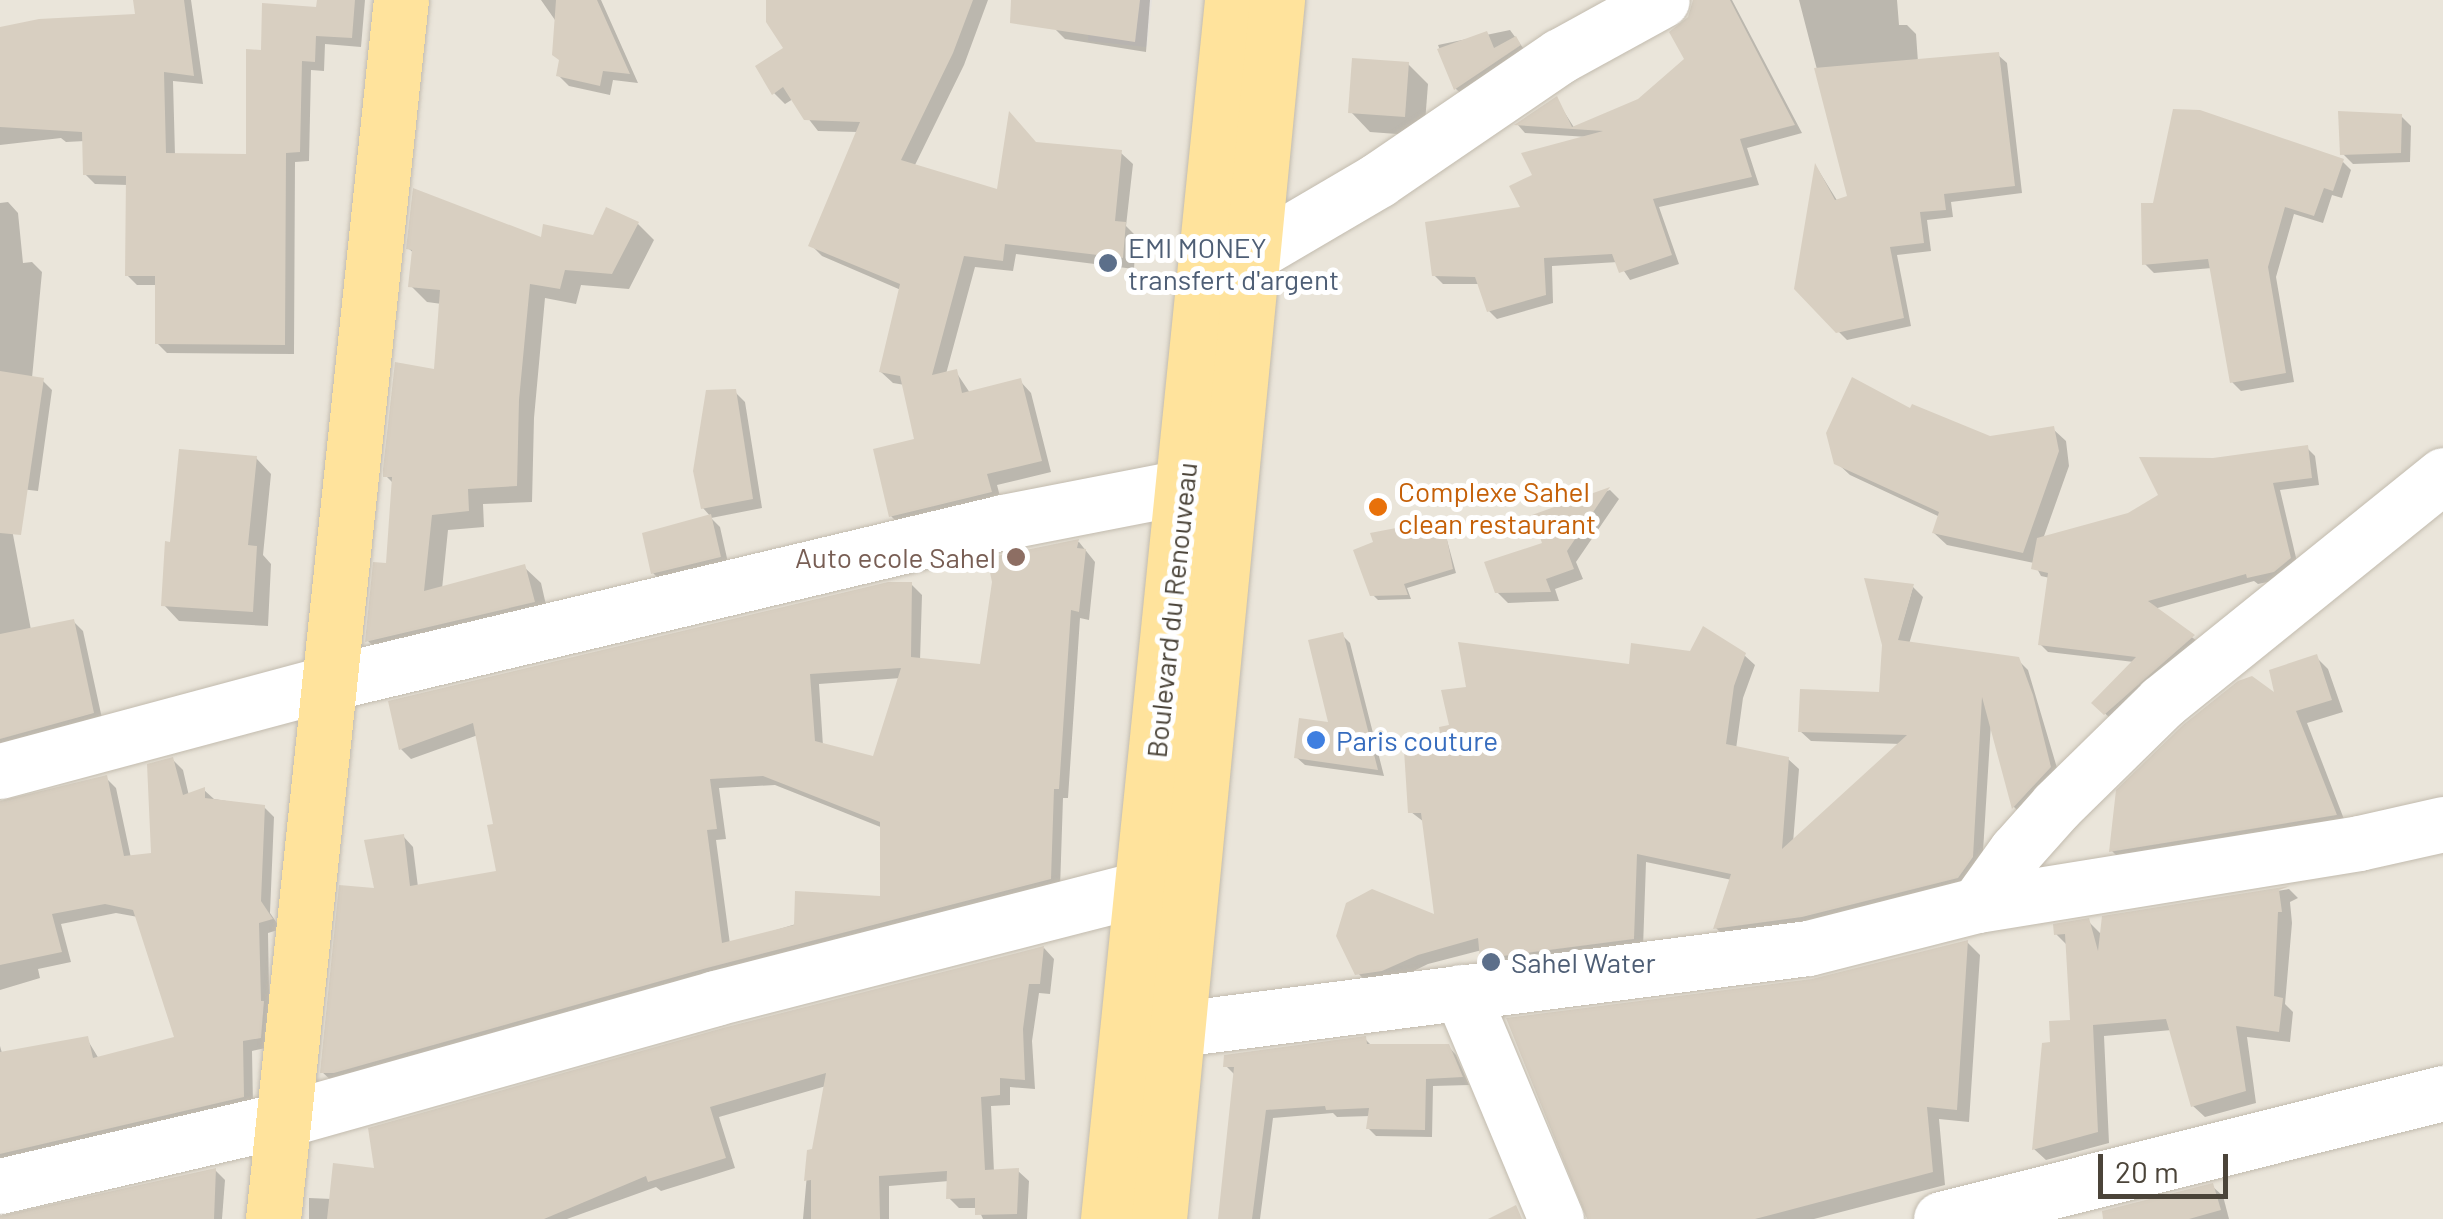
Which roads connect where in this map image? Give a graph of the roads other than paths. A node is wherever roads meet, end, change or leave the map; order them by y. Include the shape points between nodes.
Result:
1 (401, 0) edge
2 (1232, 0) edge
3 (1277, 0) edge
4 (1662, 0) edge
5 (1252, 254) junction
6 (2443, 475) edge
7 (1183, 487) junction
8 (330, 683) junction
9 (0, 771) edge
10 (2443, 824) edge
11 (1143, 888) junction
12 (1977, 905) junction
13 (1460, 992) junction
14 (1178, 1029) junction
15 (2443, 1093) edge
16 (282, 1120) junction
17 (0, 1186) edge
18 (272, 1219) edge
19 (1108, 1219) edge
20 (1159, 1219) edge
21 (1556, 1219) edge
22 (1942, 1219) edge

1 - 8 main road
2 - 7 main road, Boulevard du Renouveau
3 - 5 main road, Boulevard du Renouveau
4 - 5 street via 1560,56 1378,180
5 - 14 main road, Boulevard du Renouveau
6 - 12 street via 2162,702 2057,805
7 - 8 street via 1003,522
7 - 11 main road, Boulevard du Renouveau
8 - 9 street
8 - 16 main road
10 - 12 street
11 - 16 street
11 - 19 main road, Boulevard du Renouveau
12 - 13 street via 1808,948
13 - 14 street
13 - 21 street
14 - 20 main road, Boulevard du Renouveau
15 - 22 street
16 - 17 street
16 - 18 main road

